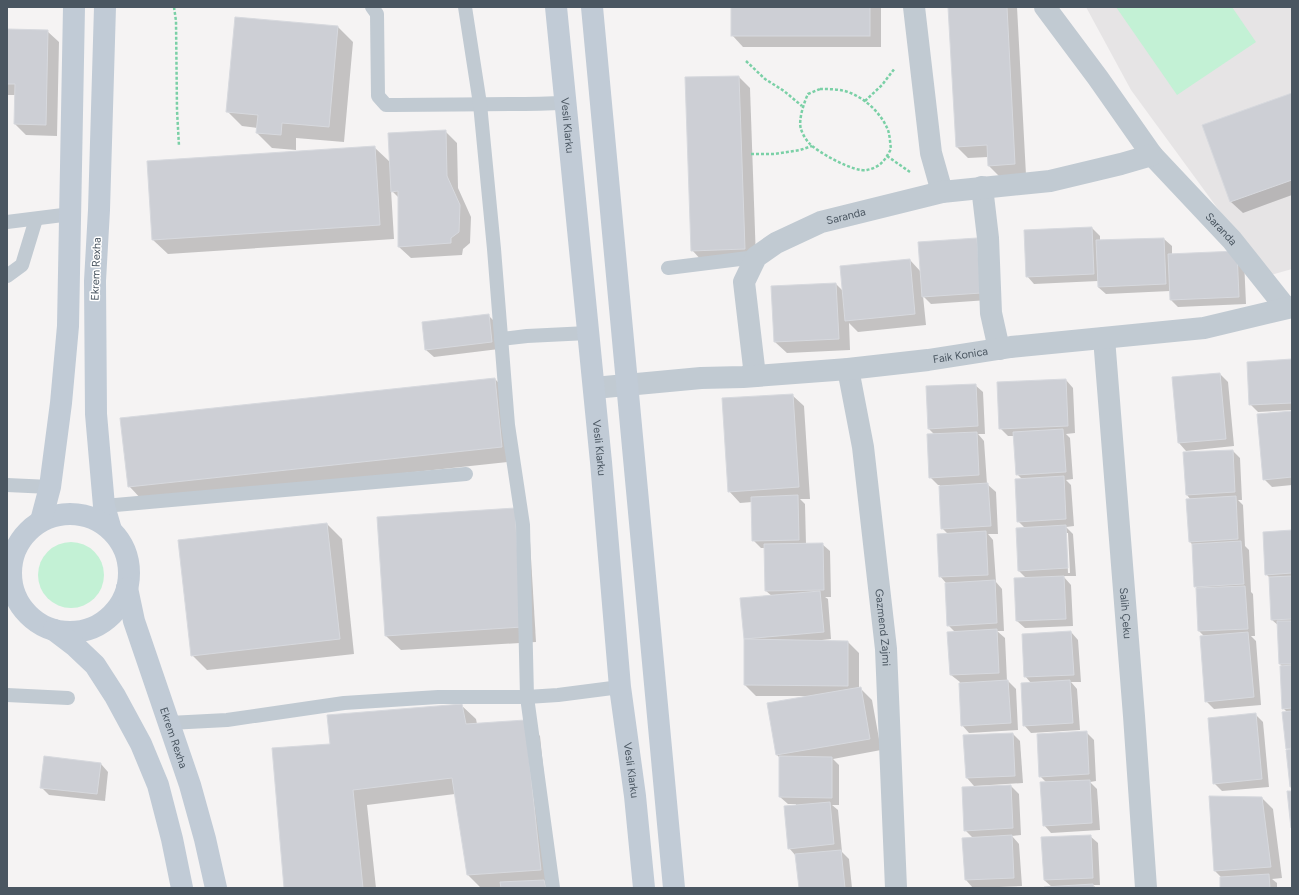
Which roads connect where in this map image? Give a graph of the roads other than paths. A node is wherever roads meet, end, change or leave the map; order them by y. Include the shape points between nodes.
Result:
1 (74, 7) edge
2 (105, 7) edge
3 (372, 7) edge
4 (465, 7) edge
5 (556, 7) edge
6 (592, 7) edge
7 (914, 7) edge
8 (1045, 7) edge
9 (565, 103) junction
10 (480, 104) junction
11 (1152, 155) junction
12 (982, 188) junction
13 (942, 192) junction
14 (71, 214) junction
15 (36, 219) junction
16 (7, 222) edge
17 (756, 257) junction
18 (668, 268) dead end
19 (7, 276) edge
20 (1289, 308) edge
21 (588, 332) junction
22 (1104, 338) junction
23 (501, 339) junction
24 (999, 349) junction
25 (848, 369) junction
26 (755, 376) junction
27 (626, 384) junction
28 (594, 388) junction
29 (466, 474) dead end
30 (7, 485) edge
31 (50, 487) junction
32 (104, 506) junction
33 (41, 521) junction
34 (111, 530) junction
35 (127, 588) junction
36 (54, 630) junction
37 (620, 687) junction
38 (7, 695) edge
39 (527, 697) junction
40 (68, 698) dead end
41 (169, 723) junction
42 (182, 888) edge
43 (216, 888) edge
44 (553, 888) edge
45 (644, 888) edge
46 (674, 888) edge
47 (896, 888) edge
48 (1146, 888) edge

1 - 14 street
2 - 32 street, Ekrem Rexha via 95,281 96,414
3 - 10 lane via 377,14 378,96 386,105
4 - 10 lane
5 - 9 street, Vesli Klarku
6 - 27 street
7 - 13 street via 931,153
8 - 11 street, Saranda
9 - 10 lane
9 - 21 street, Vesli Klarku
10 - 23 lane
11 - 12 street, Saranda via 1050,181
11 - 20 street, Saranda via 1232,240
12 - 13 street, Saranda
12 - 24 street via 988,238 991,313
13 - 17 street, Saranda via 821,222 776,243
14 - 15 lane
14 - 31 street via 68,326
15 - 16 lane
15 - 19 lane via 22,265
17 - 18 lane, Saranda
17 - 26 street, Saranda via 744,282
20 - 22 street, Faik Konica via 1204,328
21 - 23 lane
21 - 28 street, Vesli Klarku
22 - 24 street, Faik Konica
22 - 48 street, Salih Çeku
23 - 39 lane via 508,425 523,525
24 - 25 street, Faik Konica
25 - 26 street, Faik Konica
25 - 47 street, Gazmend Zajmi via 863,447 886,649
26 - 27 street, Faik Konica
27 - 28 street, Faik Konica
27 - 46 street
28 - 37 street, Vesli Klarku
29 - 32 lane
30 - 31 lane
31 - 33 street
32 - 34 street, Ekrem Rexha
33 - 34 street, Ekrem Rexha via 58,515 77,514 96,519
33 - 36 street, Ekrem Rexha via 25,534 14,551 10,570 13,590 22,608 36,621
34 - 35 street, Ekrem Rexha via 121,542 127,557
35 - 36 street, Ekrem Rexha via 120,605 107,619 79,631
35 - 41 street, Ekrem Rexha via 134,621
36 - 42 street, Ekrem Rexha via 95,665 141,744 158,785
37 - 39 lane
37 - 45 street, Vesli Klarku
38 - 40 lane
39 - 41 lane via 344,703 227,720
39 - 44 lane
41 - 43 street, Ekrem Rexha via 206,839

